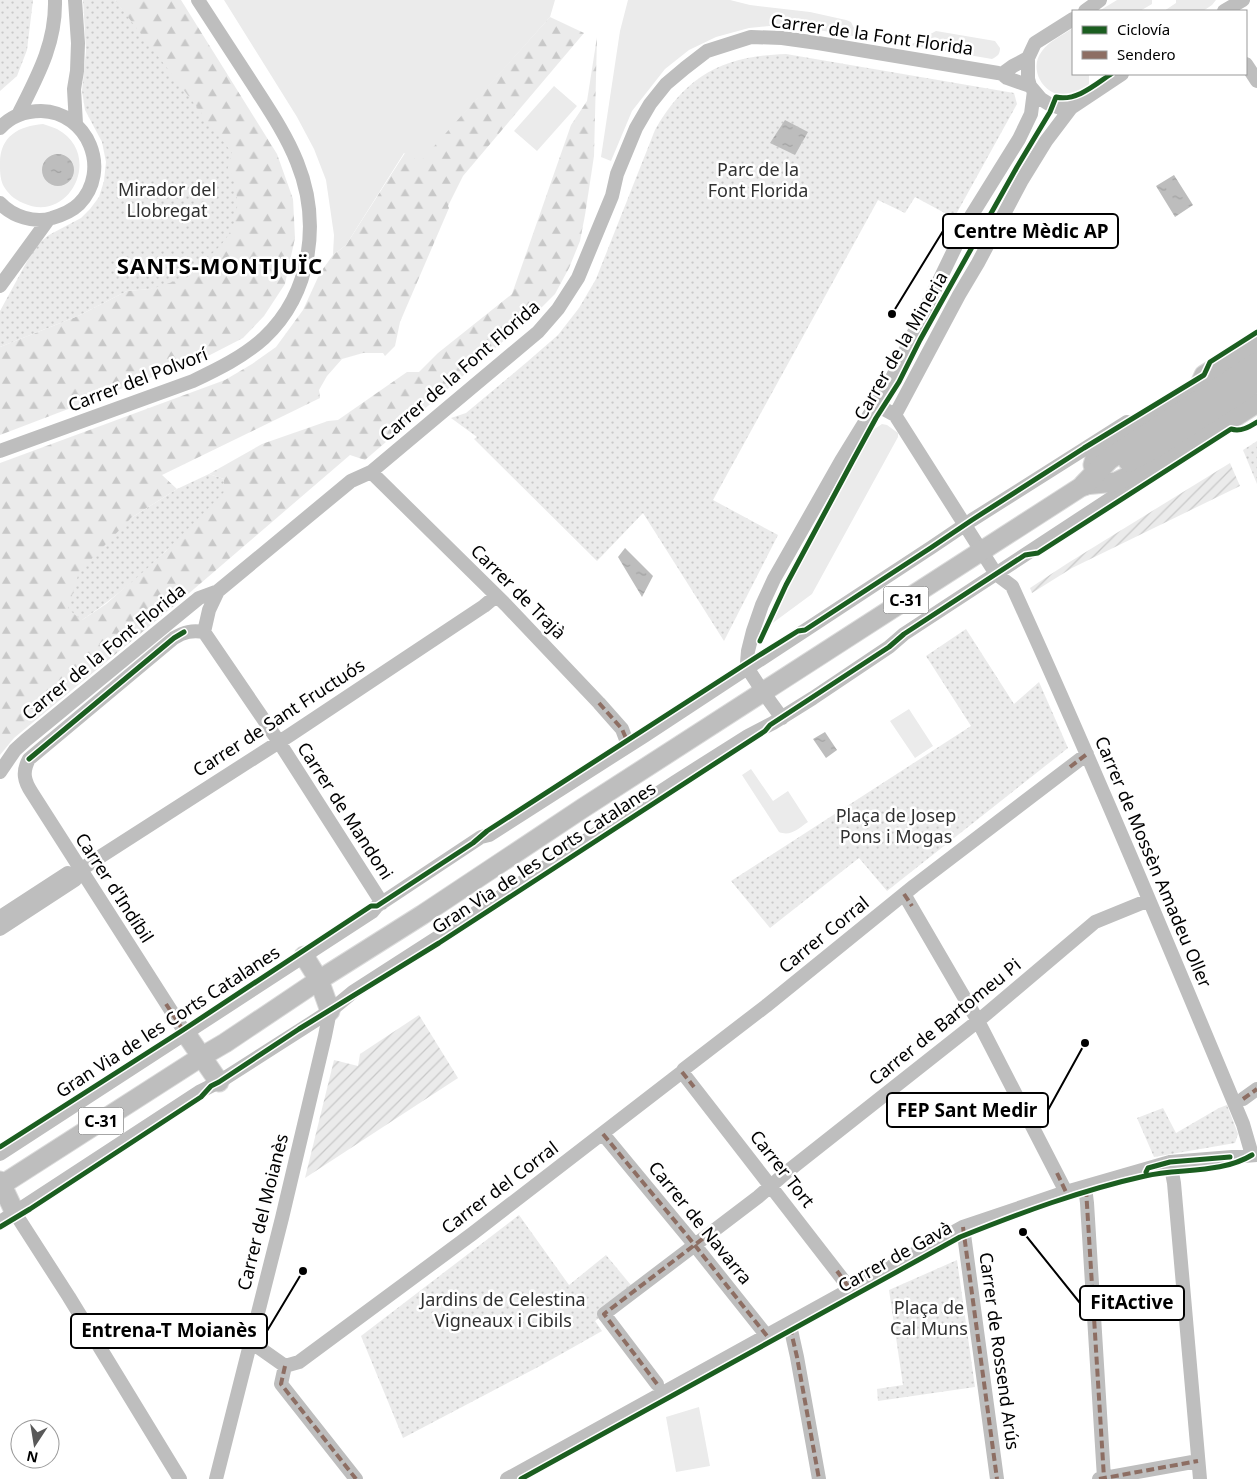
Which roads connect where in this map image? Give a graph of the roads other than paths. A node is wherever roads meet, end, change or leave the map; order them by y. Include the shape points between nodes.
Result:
1 (55, 0) edge
2 (75, 0) edge
3 (198, 0) edge
4 (1100, 0) edge
5 (1086, 10) edge
6 (1072, 20) edge
7 (1028, 58) junction
8 (1247, 66) edge
9 (1002, 74) junction
10 (1120, 75) edge
11 (1257, 81) edge
12 (1032, 89) junction
13 (1071, 108) junction
14 (18, 115) junction
15 (76, 124) junction
16 (0, 128) edge
17 (0, 203) edge
18 (48, 220) junction
19 (0, 286) edge
20 (1257, 342) edge
21 (1257, 363) edge
22 (1204, 375) junction
23 (1257, 381) edge
24 (875, 404) junction
25 (1257, 404) edge
26 (895, 415) junction
27 (1190, 446) junction
28 (0, 451) edge
29 (371, 472) junction
30 (1084, 485) junction
31 (964, 525) junction
32 (981, 551) junction
33 (996, 574) junction
34 (218, 592) junction
35 (496, 596) junction
36 (204, 632) junction
37 (748, 668) junction
38 (763, 692) junction
39 (782, 718) junction
40 (279, 742) junction
41 (628, 745) junction
42 (1087, 754) junction
43 (29, 759) joint
44 (0, 772) edge
45 (81, 870) junction
46 (904, 894) junction
47 (1149, 900) junction
48 (382, 903) junction
49 (0, 917) edge
50 (0, 929) edge
51 (304, 956) junction
52 (319, 980) junction
53 (766, 1006) joint
54 (330, 1010) junction
55 (978, 1021) junction
56 (186, 1034) junction
57 (201, 1057) junction
58 (682, 1072) junction
59 (219, 1082) junction
60 (1257, 1090) edge
61 (1243, 1099) dead end
62 (603, 1134) junction
63 (0, 1154) edge
64 (1255, 1155) edge
65 (1170, 1162) junction
66 (1, 1184) edge
67 (771, 1186) junction
68 (1085, 1186) junction
69 (1066, 1192) junction
70 (7, 1217) edge
71 (963, 1227) junction
72 (694, 1245) junction
73 (851, 1290) junction
74 (788, 1325) junction
75 (767, 1336) junction
76 (251, 1342) junction
77 (285, 1366) junction
78 (657, 1384) dead end
79 (1198, 1461) junction
80 (523, 1475) edge
81 (180, 1479) edge
82 (216, 1479) edge
83 (356, 1479) edge
84 (507, 1479) edge
85 (819, 1479) edge
86 (997, 1479) edge
87 (1102, 1479) edge
88 (1200, 1479) edge

1 - 14 street via 52,38 46,57
2 - 15 street via 78,43 74,89
3 - 28 street, Carrer del Polvorí via 269,110 297,162 309,207 311,230 300,286 265,337 223,367 193,382
4 - 5 street
6 - 7 street via 1035,43
7 - 9 street
7 - 12 street, Carrer de la Mineria via 1028,79
8 - 11 street
9 - 12 street, Carrer de la Font Florida
9 - 29 street, Carrer de la Font Florida via 782,38 751,37 707,51 666,84 636,128 578,278 558,309 538,332
10 - 13 street, Carrer de la Mineria
12 - 13 street, Carrer de la Font Florida via 1053,106
12 - 24 street, Carrer de la Mineria via 1031,114 1019,139 968,221 892,378
13 - 26 street, Carrer de la Mineria via 1022,180
14 - 15 street via 49,111
14 - 16 street
15 - 18 street via 88,138 94,155 92,181 79,204
17 - 18 street via 18,216
18 - 19 street
20 - 22 main road
21 - 30 highway, Gran Via de les Corts Catalanes / C-31 via 1109,459
22 - 30 main road via 1199,386 1117,439 1095,458
22 - 31 street
23 - 30 highway, Gran Via de les Corts Catalanes / C-31 via 1157,446
24 - 26 street
24 - 37 street, Carrer de la Mineria via 774,579 752,631 746,659
25 - 27 main road
26 - 31 street
27 - 30 main road via 1116,482
27 - 33 street
29 - 34 street, Carrer de la Font Florida via 351,481
29 - 35 street, Carrer de Trajà
30 - 32 main road, Gran Via de les Corts Catalanes / C-31
31 - 32 street
31 - 37 street
32 - 33 street
32 - 38 main road, Gran Via de les Corts Catalanes / C-31
33 - 39 street
33 - 42 street, Carrer de Mossèn Amadeu Oller via 1012,586
34 - 36 street, Carrer de la Font Florida via 208,610
34 - 44 street, Carrer de la Font Florida via 199,598 26,740
35 - 40 street, Carrer de Sant Fructuós
35 - 41 street, Carrer de Trajà via 599,703 622,729
36 - 40 street, Carrer de Mandoni
36 - 43 street, Carrer de la Font Florida via 194,630 174,638
37 - 38 street
37 - 41 street
38 - 39 street
38 - 52 main road, Gran Via de les Corts Catalanes / C-31
39 - 54 street via 673,784
40 - 45 street, Carrer de Sant Fructuós
40 - 48 street, Carrer de Mandoni
41 - 48 street
42 - 46 street
42 - 47 street, Carrer de Mossèn Amadeu Oller
43 - 45 street, Carrer d'Indíbil via 24,771 26,784
45 - 49 street, Carrer de Sant Fructuós via 70,872
45 - 50 street, Carrer de Sant Fructuós via 75,880
45 - 56 street, Carrer d'Indíbil
46 - 53 street, Carrer Corral
46 - 55 street
47 - 55 street, Carrer de Bartomeu Pi via 1095,922
47 - 64 street, Carrer de Mossèn Amadeu Oller
48 - 51 street
51 - 52 main road
51 - 56 street
52 - 54 main road
52 - 57 main road, Gran Via de les Corts Catalanes / C-31
53 - 58 street, Carrer del Corral
54 - 59 street
54 - 76 street, Carrer del Moianès
55 - 67 street, Carrer de Bartomeu Pi
55 - 69 street
56 - 57 main road
56 - 63 street
57 - 59 main road
57 - 66 main road, Gran Via de les Corts Catalanes / C-31
58 - 62 street, Carrer del Corral
58 - 67 street, Carrer Tort
59 - 70 street
60 - 61 street
62 - 72 street, Carrer de Navarra
62 - 77 street, Carrer del Corral via 299,1362
64 - 65 street, Carrer de Gavà
65 - 68 street, Carrer de Gavà
65 - 79 street
66 - 70 main road
67 - 72 street, Carrer de Bartomeu Pi
67 - 73 street, Carrer Tort
68 - 69 street, Carrer de Gavà
68 - 87 street
69 - 71 street, Carrer de Gavà
70 - 81 street via 69,1297
71 - 73 street, Carrer de Gavà
71 - 86 street, Carrer de Rossend Arús
72 - 75 street, Carrer de Navarra
72 - 78 street, Carrer de Bartomeu Pi via 604,1314
73 - 74 street, Carrer de Gavà
74 - 75 street, Carrer de Gavà
74 - 85 street via 797,1357
75 - 80 street, Carrer de Gavà
76 - 77 street
76 - 82 street, Carrer del Moianès
77 - 83 street via 281,1384
79 - 87 street
79 - 88 street
80 - 84 street, Carrer de Gavà

